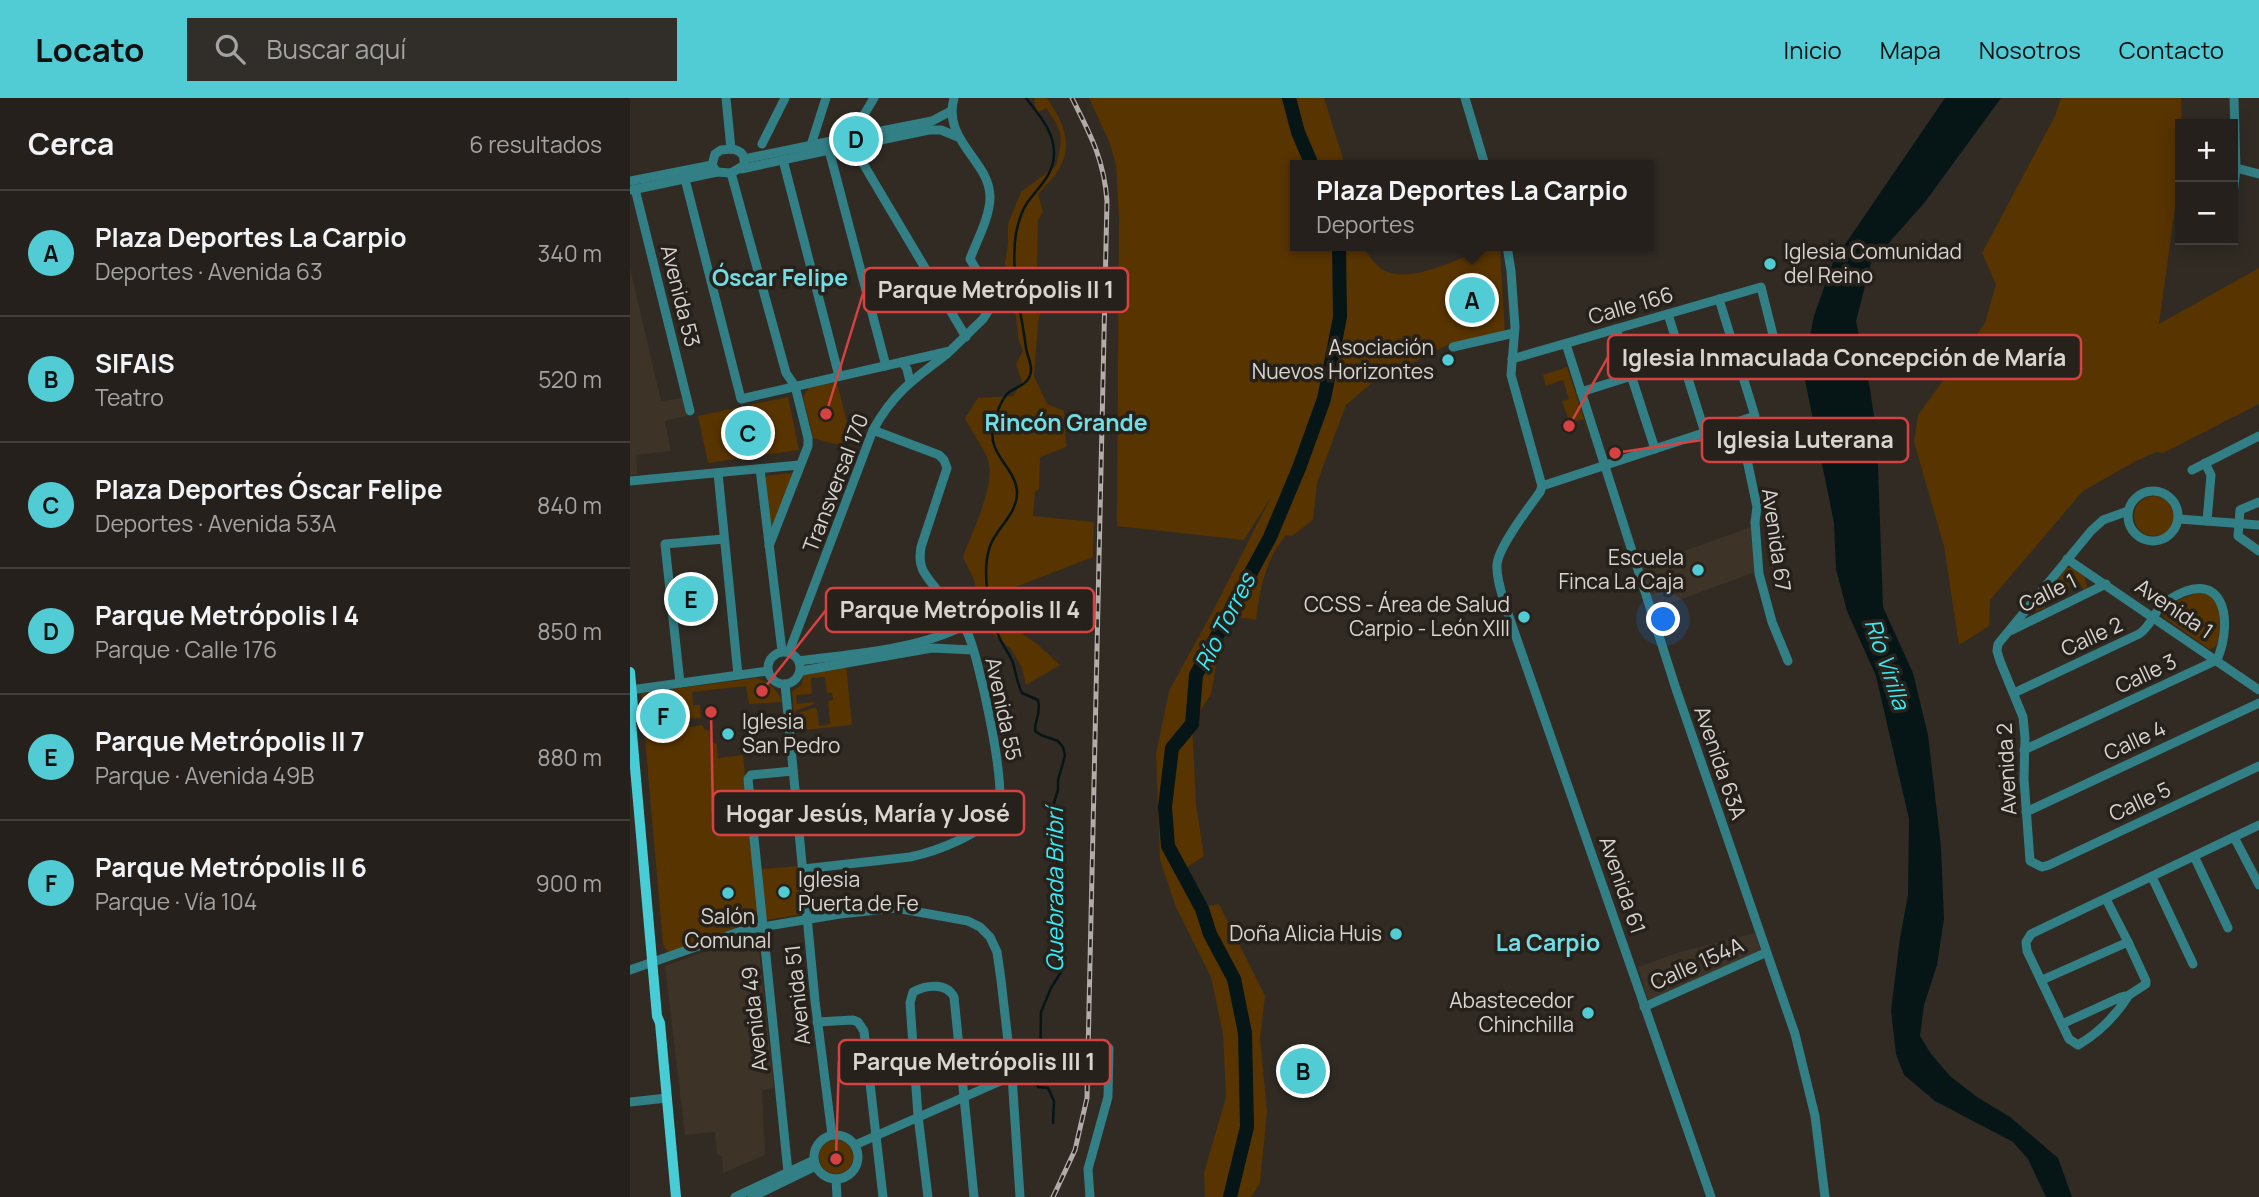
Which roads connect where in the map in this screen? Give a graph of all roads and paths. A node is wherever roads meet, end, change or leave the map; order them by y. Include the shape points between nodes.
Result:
1 (726, 98) edge
2 (785, 98) edge
3 (826, 98) edge
4 (874, 98) edge
5 (954, 98) edge
6 (1465, 98) edge
7 (2234, 98) edge
8 (947, 113) junction
9 (2235, 119) edge
10 (856, 128) junction
11 (947, 132) junction
12 (958, 137) junction
13 (866, 139) junction
14 (762, 144) dead end
15 (811, 145) junction
16 (849, 145) junction
17 (732, 149) junction
18 (829, 150) junction
19 (744, 159) junction
20 (783, 160) junction
21 (1484, 160) edge
22 (715, 168) junction
23 (2238, 169) edge
24 (736, 171) junction
25 (2259, 174) edge
26 (685, 179) junction
27 (632, 187) edge
28 (1508, 251) edge
29 (1719, 299) junction
30 (1668, 314) junction
31 (1616, 329) junction
32 (1514, 333) junction
33 (1773, 335) dead end
34 (966, 337) junction
35 (1566, 344) junction
36 (1733, 344) junction
37 (1453, 347) dead end
38 (950, 351) junction
39 (1512, 359) junction
40 (1681, 360) junction
41 (902, 362) junction
42 (886, 366) junction
43 (839, 376) junction
44 (1630, 376) junction
45 (910, 382) junction
46 (795, 386) junction
47 (1581, 392) junction
48 (690, 411) dead end
49 (1738, 422) junction
50 (873, 430) junction
51 (1705, 433) junction
52 (2259, 436) edge
53 (1655, 449) junction
54 (2204, 463) junction
55 (799, 465) junction
56 (1604, 466) junction
57 (760, 469) junction
58 (2192, 470) dead end
59 (718, 473) junction
60 (630, 481) edge
61 (1542, 486) junction
62 (2259, 502) edge
63 (2128, 511) junction
64 (2179, 519) junction
65 (2207, 521) junction
66 (2239, 523) junction
67 (2259, 525) edge
68 (724, 539) junction
69 (769, 546) junction
70 (2259, 551) edge
71 (2067, 559) junction
72 (2106, 584) junction
73 (2153, 617) junction
74 (963, 626) junction
75 (2005, 634) junction
76 (973, 650) junction
77 (785, 652) junction
78 (2217, 660) junction
79 (1788, 661) dead end
80 (800, 666) junction
81 (768, 671) junction
82 (630, 672) edge
83 (738, 675) junction
84 (680, 683) junction
85 (785, 684) junction
86 (631, 690) edge
87 (2259, 690) edge
88 (2014, 693) junction
89 (2259, 703) edge
90 (630, 711) edge
91 (789, 725) junction
92 (754, 728) dead end
93 (2024, 750) junction
94 (2259, 766) edge
95 (793, 771) junction
96 (635, 776) edge
97 (2026, 811) junction
98 (2259, 825) edge
99 (2234, 837) junction
100 (2194, 856) junction
101 (2036, 866) joint
102 (803, 869) junction
103 (2152, 877) junction
104 (2259, 886) edge
105 (2106, 899) junction
106 (808, 919) junction
107 (763, 925) junction
108 (2228, 928) dead end
109 (2128, 942) junction
110 (1765, 953) junction
111 (655, 962) junction
112 (2193, 964) dead end
113 (630, 970) edge
114 (2042, 981) junction
115 (2126, 997) junction
116 (1644, 1007) junction
117 (817, 1022) junction
118 (2062, 1024) junction
119 (1109, 1048) dead end
120 (1012, 1076) junction
121 (963, 1097) junction
122 (667, 1098) junction
123 (630, 1102) edge
124 (918, 1116) junction
125 (832, 1135) junction
126 (876, 1135) junction
127 (855, 1145) junction
128 (815, 1163) junction
129 (788, 1172) junction
130 (836, 1179) junction
131 (676, 1197) edge
132 (735, 1197) edge
133 (752, 1197) edge
134 (837, 1197) edge
135 (883, 1197) edge
136 (928, 1197) edge
137 (974, 1197) edge
138 (1020, 1197) edge
139 (1090, 1197) edge
140 (1711, 1197) edge
141 (1825, 1197) edge

1 - 17 street
2 - 14 street
3 - 15 street
4 - 10 street
5 - 8 street
6 - 21 street
7 - 9 street
8 - 11 street
8 - 12 street
8 - 13 street
10 - 13 street
10 - 16 street via 849,131
11 - 12 street
11 - 13 street via 929,130
12 - 34 street, Transversal 170 via 985,177 990,197 970,258 992,305
13 - 16 street via 862,149
15 - 16 street
15 - 19 street
16 - 18 street
16 - 34 street
17 - 19 street
17 - 22 street via 715,154
18 - 20 street
18 - 42 street
19 - 24 street
20 - 24 street
20 - 43 street
22 - 24 street
22 - 26 street
22 - 27 street
23 - 25 street
24 - 46 street via 786,373
26 - 27 street
26 - 46 street via 741,399
27 - 48 street, Avenida 53
28 - 32 street
29 - 30 street, Calle 166
29 - 33 street, Calle 166 via 1761,287
29 - 36 street
30 - 31 street, Calle 166
30 - 40 street
31 - 35 street, Calle 166
31 - 44 street
32 - 37 street
32 - 39 street
34 - 38 street, Transversal 170
35 - 39 street, Calle 166
35 - 47 street, Avenida 63A
36 - 40 street
36 - 49 street via 1755,416
38 - 41 street
38 - 45 street, Transversal 170
39 - 61 street via 1511,375
40 - 44 street
40 - 51 street
41 - 42 street
41 - 45 street
42 - 43 street
43 - 46 street
44 - 47 street
44 - 53 street
45 - 50 street, Transversal 170
46 - 55 street via 808,438
47 - 56 street, Avenida 63A
49 - 51 street
49 - 79 street, Avenida 67 via 1757,507 1759,574
50 - 74 street, Avenida 55 via 944,460 947,468 920,557 923,571
50 - 77 street, Transversal 170
51 - 53 street
52 - 54 street
53 - 56 street
54 - 58 street
54 - 65 street via 2211,475
55 - 57 street
55 - 69 street
56 - 61 street
56 - 110 street, Avenida 63A
57 - 59 street
57 - 69 street
59 - 60 street
59 - 68 street
61 - 116 street, Avenida 61 via 1502,549 1497,561 1500,586
62 - 66 street via 2240,510
63 - 64 street via 2144,492 2161,491 2175,502
63 - 64 street via 2135,534 2150,541 2166,538
63 - 71 street via 2103,520
64 - 65 street
65 - 66 street
66 - 67 street
66 - 70 street via 2238,536
68 - 83 street
68 - 84 street via 665,544
69 - 77 street
71 - 72 street, Avenida 1
71 - 75 street
72 - 73 street, Avenida 1
72 - 75 street, Calle 1
73 - 78 street, Avenida 1
73 - 78 street, Calle 2 via 2168,600 2190,590 2212,592 2225,614
73 - 88 street, Calle 2 via 2139,634
74 - 76 street, Avenida 55
74 - 80 street via 918,642
75 - 88 street, Avenida 2 via 1997,652
76 - 80 street via 932,648
76 - 102 street, Avenida 55 via 999,770 998,809 990,820 910,858
77 - 80 street
77 - 81 street via 774,654
78 - 87 street, Avenida 1
78 - 93 street, Calle 3
80 - 85 street via 794,681
81 - 83 street
81 - 85 street via 775,682
82 - 86 main road
83 - 84 street
84 - 86 street
85 - 91 street, Avenida 51
86 - 96 main road
88 - 93 street, Avenida 2 via 2023,717
89 - 97 street, Calle 4
90 - 96 main road
91 - 92 street
91 - 95 street, Avenida 51
93 - 97 street, Avenida 2
94 - 101 street, Calle 5 via 2049,865
95 - 102 street, Avenida 51
95 - 107 street, Avenida 49 via 748,779
96 - 111 main road
97 - 101 street, Avenida 2 via 2028,852
98 - 99 street
99 - 100 street
99 - 104 street
100 - 103 street
100 - 108 street
102 - 106 street, Avenida 51
103 - 105 street
103 - 112 street
105 - 109 street
105 - 114 street via 2031,934 2026,946
106 - 107 street
106 - 117 street, Avenida 51
106 - 120 street via 896,908 980,927 997,952
107 - 111 street
107 - 129 street, Avenida 49
109 - 114 street
109 - 115 street via 2146,984
110 - 116 street, Calle 154A
110 - 141 street, Avenida 63A via 1803,1061
111 - 113 street
111 - 122 main road
114 - 118 street
115 - 118 street
115 - 118 street via 2104,1025 2078,1045 2071,1042
116 - 140 street, Avenida 61
117 - 125 street, Avenida 51
117 - 126 street via 853,1020 864,1031
119 - 139 street via 1108,1097 1088,1169
120 - 121 street
120 - 138 street
121 - 124 street
121 - 124 street via 954,997 937,986 921,988 913,992 910,1003
121 - 137 street
122 - 123 street
122 - 131 main road
124 - 126 street
124 - 136 street
125 - 127 street via 845,1136
125 - 128 street via 818,1144
126 - 127 street
126 - 135 street
127 - 130 street via 858,1158 853,1170
128 - 129 street
128 - 130 street via 824,1175
128 - 133 street
129 - 132 street
130 - 134 street

